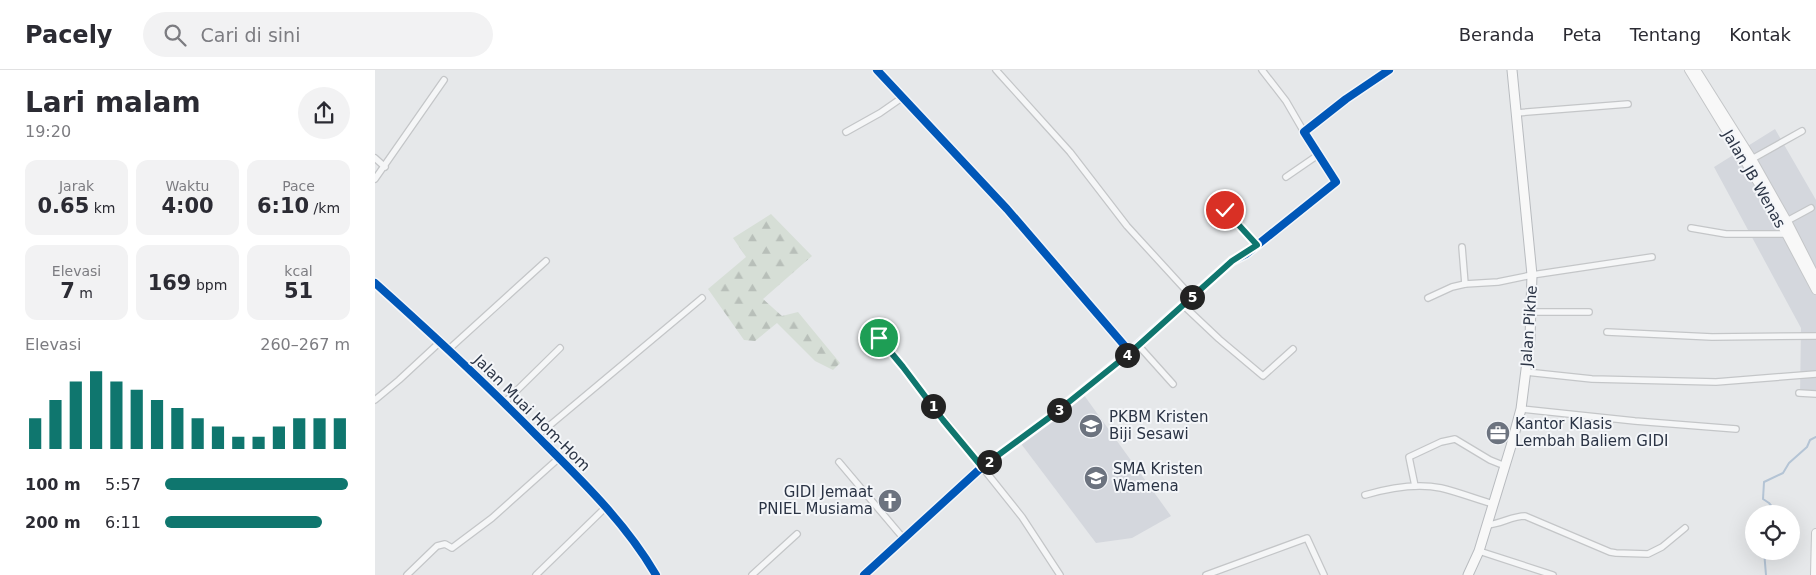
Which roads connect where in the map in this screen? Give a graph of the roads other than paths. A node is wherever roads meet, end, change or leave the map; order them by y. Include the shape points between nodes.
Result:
1 (877, 70) edge
2 (996, 70) edge
3 (1262, 70) edge
4 (1389, 70) edge
5 (1512, 70) edge
6 (1689, 70) edge
7 (1696, 70) edge
8 (1382, 72) edge
9 (444, 80) dead end
10 (903, 97) junction
11 (1628, 104) dead end
12 (1516, 113) junction
13 (1802, 131) dead end
14 (845, 132) dead end
15 (1304, 132) junction
16 (1318, 155) junction
17 (375, 158) edge
18 (1752, 159) junction
19 (385, 167) junction
20 (1286, 177) dead end
21 (375, 179) edge
22 (1768, 195) junction
23 (1811, 208) dead end
24 (1225, 210) dead end
25 (1787, 221) junction
26 (1691, 228) dead end
27 (1785, 234) junction
28 (1257, 245) junction
29 (1463, 247) dead end
30 (1652, 257) dead end
31 (546, 260) dead end
32 (1813, 265) edge
33 (1532, 275) junction
34 (1816, 278) edge
35 (375, 283) edge
36 (1465, 284) junction
37 (1816, 290) edge
38 (1192, 297) junction
39 (702, 298) dead end
40 (1428, 298) dead end
41 (1183, 304) junction
42 (1532, 312) junction
43 (1589, 312) dead end
44 (1607, 332) dead end
45 (1816, 336) edge
46 (879, 338) dead end
47 (440, 342) junction
48 (1138, 345) junction
49 (560, 348) dead end
50 (1293, 349) dead end
51 (448, 350) junction
52 (1131, 352) junction
53 (1526, 372) junction
54 (1816, 374) edge
55 (1173, 384) dead end
56 (1799, 393) dead end
57 (1816, 394) edge
58 (375, 400) edge
59 (505, 402) junction
60 (1521, 409) junction
61 (1736, 429) dead end
62 (537, 436) junction
63 (559, 458) junction
64 (839, 462) dead end
65 (1505, 466) junction
66 (982, 467) junction
67 (1415, 486) junction
68 (1365, 495) dead end
69 (1493, 504) junction
70 (606, 507) junction
71 (1487, 525) junction
72 (1685, 528) dead end
73 (1816, 533) edge
74 (797, 534) dead end
75 (904, 539) junction
76 (1479, 551) junction
77 (407, 575) edge
78 (536, 575) edge
79 (656, 575) edge
80 (752, 575) edge
81 (864, 575) edge
82 (1060, 575) edge
83 (1206, 575) edge
84 (1324, 575) edge
85 (1468, 575) edge
86 (1553, 575) edge
87 (1815, 575) edge

1 - 10 street
2 - 38 street via 1070,152 1127,226
3 - 15 street
4 - 8 street
5 - 12 highway, Jalan Pikhe
6 - 22 main road, Jalan JB Wenas
7 - 18 main road, Jalan JB Wenas
8 - 15 street
9 - 19 street
10 - 14 street
10 - 52 street via 1007,209
11 - 12 street
12 - 33 highway, Jalan Pikhe
13 - 18 street
15 - 16 street
16 - 20 street
16 - 28 street via 1336,182
17 - 19 street
18 - 22 main road, Jalan JB Wenas
19 - 21 street
22 - 25 main road, Jalan JB Wenas
22 - 27 main road, Jalan JB Wenas
23 - 25 street
24 - 28 street
25 - 32 main road, Jalan JB Wenas
26 - 27 street via 1726,234
27 - 37 main road, Jalan JB Wenas
28 - 38 street via 1232,261
29 - 36 street
30 - 33 street
31 - 51 street
32 - 34 main road, Jalan JB Wenas
33 - 36 street
33 - 42 highway, Jalan Pikhe
35 - 47 street, Jalan Muai Hom-Hom
36 - 40 street
38 - 41 street
39 - 62 street
41 - 48 street
41 - 50 street via 1263,376
42 - 43 street
42 - 53 highway, Jalan Pikhe
44 - 45 street via 1712,337
46 - 66 street
47 - 51 street, Jalan Muai Hom-Hom
47 - 58 street
48 - 52 street
48 - 55 street
49 - 59 street
51 - 59 street, Jalan Muai Hom-Hom
52 - 66 street
53 - 54 street via 1592,379 1716,382
53 - 60 highway, Jalan Pikhe
56 - 57 street
59 - 62 street, Jalan Muai Hom-Hom
60 - 61 street
60 - 65 highway, Jalan Pikhe
62 - 63 street, Jalan Muai Hom-Hom
63 - 70 street, Jalan Muai Hom-Hom
63 - 77 street via 461,543 452,548 439,545
64 - 75 street
65 - 67 street via 1455,439 1441,442 1409,457
65 - 69 highway, Jalan Pikhe
66 - 75 street
66 - 82 street via 1022,517
67 - 68 street
67 - 69 street via 1440,488
69 - 71 highway, Jalan Pikhe
70 - 78 street
70 - 79 street, Jalan Muai Hom-Hom
71 - 72 street via 1525,516 1610,552 1648,554
71 - 76 highway, Jalan Pikhe
73 - 87 main road
74 - 80 street
75 - 81 street
76 - 85 highway, Jalan Pikhe
76 - 86 street
83 - 84 street via 1307,538

